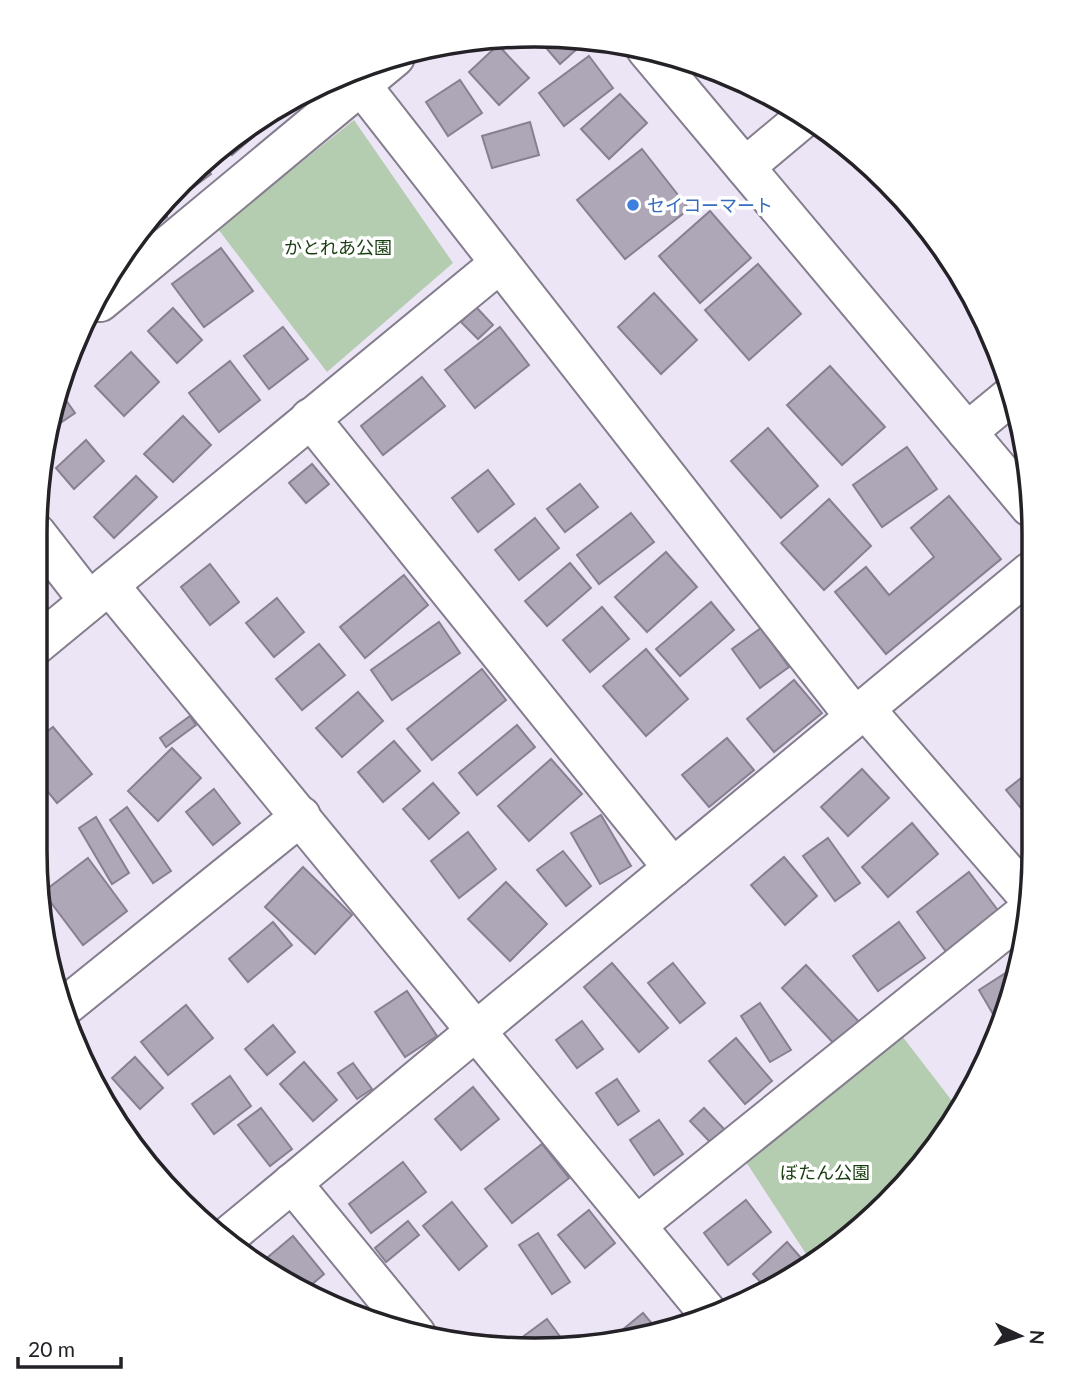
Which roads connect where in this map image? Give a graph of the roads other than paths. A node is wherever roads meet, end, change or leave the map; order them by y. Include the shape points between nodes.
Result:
1 (658, 63) edge
2 (357, 81) edge
3 (352, 83) edge
4 (796, 124) edge
5 (745, 167) junction
6 (500, 262) junction
7 (113, 290) edge
8 (1003, 402) edge
9 (310, 418) junction
10 (967, 432) junction
11 (1020, 495) edge
12 (47, 543) edge
13 (1022, 579) edge
14 (99, 593) junction
15 (47, 636) edge
16 (860, 713) junction
17 (301, 816) junction
18 (673, 868) junction
19 (1020, 888) edge
20 (1017, 919) edge
21 (71, 1001) edge
22 (478, 1029) junction
23 (292, 1183) junction
24 (637, 1225) junction
25 (232, 1233) edge
26 (703, 1307) edge
27 (404, 1320) edge

1 - 5 street
2 - 6 street
3 - 7 street
4 - 5 street
5 - 10 street
6 - 9 street
6 - 16 street
8 - 10 street
9 - 14 street
9 - 18 street
10 - 11 street
12 - 14 street
13 - 16 street
14 - 15 street
14 - 17 street
16 - 18 street
16 - 19 street
17 - 21 street
17 - 22 street
18 - 22 street
20 - 24 street
22 - 23 street
22 - 24 street
23 - 25 street
23 - 27 street
24 - 26 street

